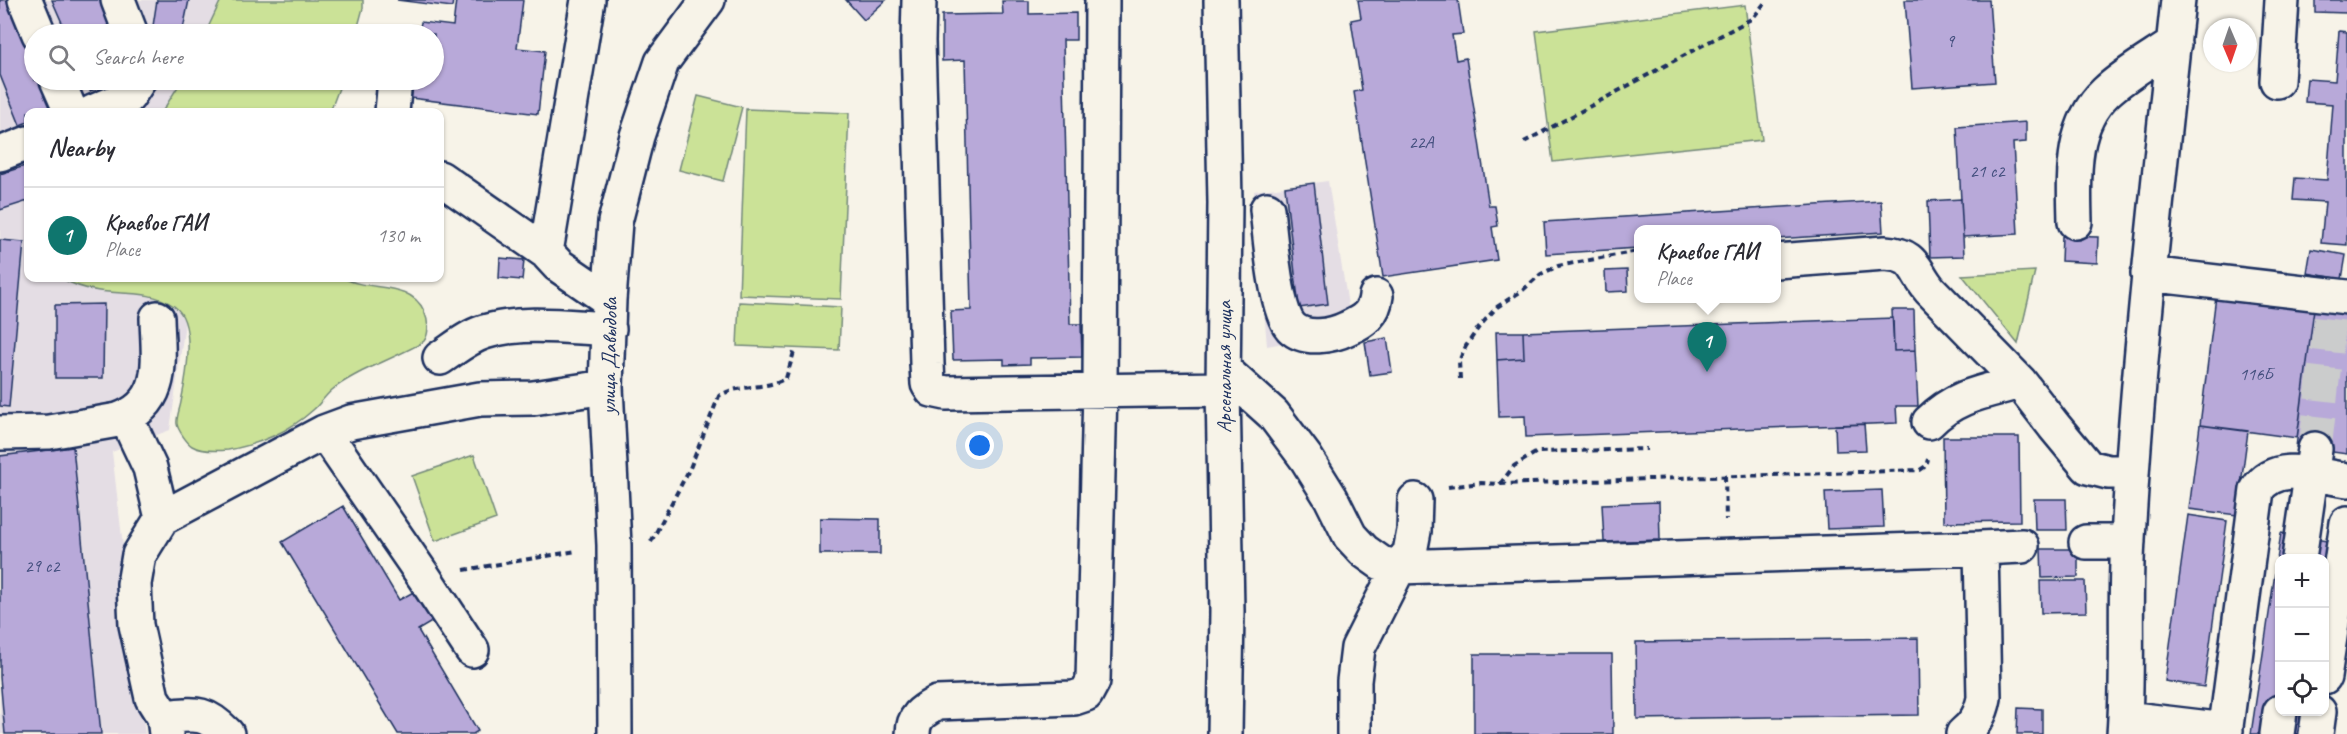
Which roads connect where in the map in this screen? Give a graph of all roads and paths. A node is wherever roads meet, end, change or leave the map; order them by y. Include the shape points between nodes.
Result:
1 (25, 0) edge
2 (118, 0) edge
3 (588, 0) edge
4 (708, 0) edge
5 (919, 0) edge
6 (1102, 0) edge
7 (1221, 0) edge
8 (1767, 0) edge
9 (2178, 0) edge
10 (2282, 0) edge
11 (35, 24) edge
12 (127, 24) edge
13 (2174, 44) junction
14 (2277, 81) dead end
15 (61, 90) edge
16 (133, 90) edge
17 (394, 90) edge
18 (68, 108) edge
19 (103, 108) edge
20 (392, 108) edge
21 (1524, 142) dead end
22 (24, 145) edge
23 (0, 154) edge
24 (444, 181) edge
25 (1267, 209) dead end
26 (2075, 222) dead end
27 (546, 252) junction
28 (1634, 252) edge
29 (1781, 261) edge
30 (2148, 274) junction
31 (1376, 296) dead end
32 (2337, 301) edge
33 (609, 314) junction
34 (157, 318) dead end
35 (795, 349) dead end
36 (440, 358) dead end
37 (1224, 379) junction
38 (1460, 379) dead end
39 (2020, 381) junction
40 (606, 387) junction
41 (1100, 389) junction
42 (126, 417) junction
43 (1929, 422) joint
44 (324, 432) junction
45 (0, 433) edge
46 (1647, 449) dead end
47 (2314, 462) junction
48 (2132, 472) junction
49 (1725, 476) junction
50 (2347, 480) edge
51 (1500, 484) junction
52 (1415, 500) joint
53 (162, 518) junction
54 (2347, 523) edge
55 (2086, 542) dead end
56 (2128, 542) junction
57 (614, 545) junction
58 (2022, 546) dead end
59 (1981, 548) junction
60 (648, 549) dead end
61 (2301, 554) edge
62 (1727, 556) junction
63 (1399, 567) junction
64 (424, 577) junction
65 (472, 650) dead end
66 (2327, 662) edge
67 (2279, 716) edge
68 (2318, 716) edge
69 (165, 725) edge
70 (2124, 726) edge
71 (2225, 732) edge
72 (227, 734) edge
73 (615, 734) edge
74 (913, 734) edge
75 (1225, 734) edge
76 (1354, 734) edge
77 (1964, 734) edge
78 (2277, 734) edge
79 (2316, 734) edge

1 - 11 street
2 - 12 street
3 - 27 street
4 - 33 street, улица Давыдова via 662,62 650,95 615,222
5 - 41 street via 928,384 932,390 946,393
6 - 41 street
7 - 37 street, Арсенальная улица
8 - 21 path via 1753,18
9 - 13 street
10 - 14 street
13 - 26 street via 2106,92 2089,112 2075,153
13 - 30 street
15 - 18 street
16 - 19 street via 128,98
17 - 20 street
22 - 23 street
24 - 27 street
25 - 31 street via 1281,309 1291,327 1305,335 1345,330 1367,318 1375,307
27 - 33 street
28 - 38 path via 1558,266 1541,274 1479,327 1459,361
29 - 39 street via 1896,254 1913,262 1921,280
30 - 32 street
30 - 48 street
33 - 36 street via 483,332
33 - 40 street, улица Давыдова
34 - 42 street via 158,374 153,392 146,403
35 - 60 path via 786,378 773,385 728,390 719,396 690,468
37 - 41 street
37 - 63 street via 1273,414 1306,458 1350,536 1381,563
37 - 75 street, Арсенальная улица
39 - 43 street via 1964,398 1943,408
39 - 48 street via 2088,467
40 - 44 street via 533,398 480,399 351,422
40 - 57 street, улица Давыдова
41 - 74 street via 1093,681 1086,694 1074,698 937,703 920,712
42 - 45 street via 48,432
42 - 53 street via 150,468
43 - 49 path via 1926,466 1920,470
44 - 53 street
44 - 64 street
46 - 51 path via 1537,452 1514,466
47 - 50 street
47 - 61 street
47 - 71 street via 2263,480 2257,490
48 - 56 street
49 - 51 path
49 - 62 path
51 - 52 path via 1433,489
52 - 63 street via 1410,552
53 - 69 street via 139,555 134,584 136,625 146,671 152,698
54 - 66 street
55 - 56 street
56 - 70 street
57 - 64 path
57 - 73 street, улица Давыдова
58 - 59 street
59 - 62 street
59 - 77 street via 1984,698 1974,724
62 - 63 street
63 - 76 street via 1358,648
64 - 65 street
67 - 78 street
68 - 79 street
69 - 72 street via 201,714
70 - 71 street

